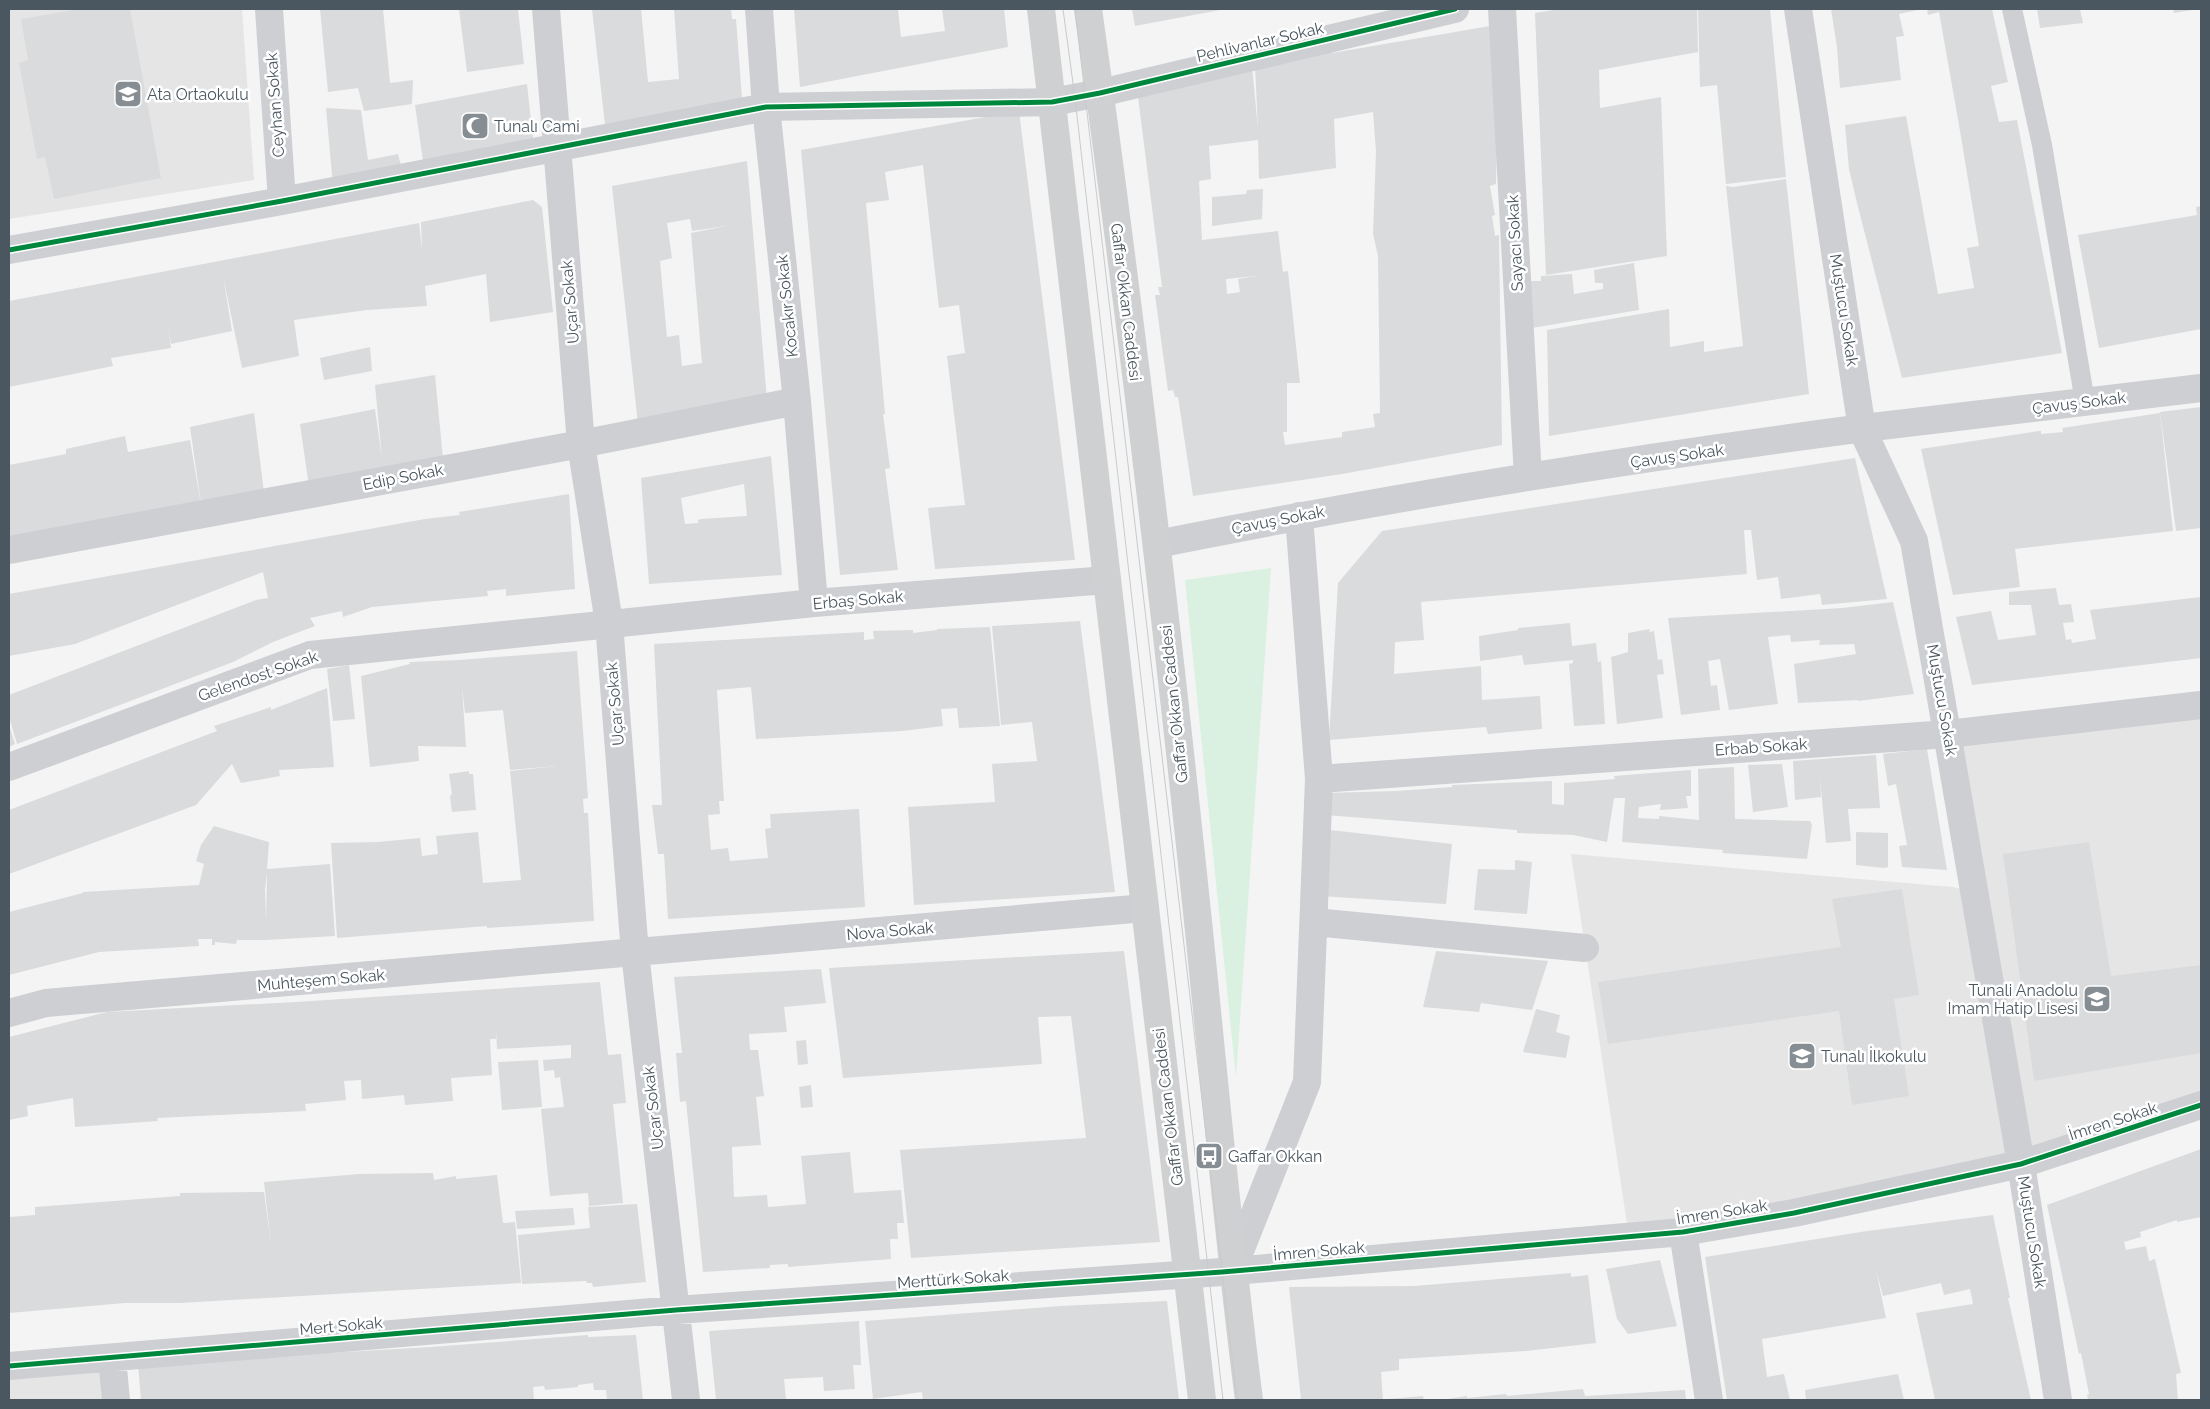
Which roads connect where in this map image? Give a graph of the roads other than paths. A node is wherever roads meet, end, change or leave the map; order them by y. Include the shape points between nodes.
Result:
1 (269, 9) edge
2 (546, 9) edge
3 (759, 9) edge
4 (1041, 9) edge
5 (1088, 9) edge
6 (1456, 9) edge
7 (1502, 9) edge
8 (1798, 9) edge
9 (2012, 9) edge
10 (1100, 93) junction
11 (1052, 102) junction
12 (766, 107) junction
13 (557, 147) junction
14 (282, 201) junction
15 (9, 250) edge
16 (2201, 388) edge
17 (797, 401) junction
18 (2085, 402) junction
19 (1862, 428) junction
20 (581, 444) junction
21 (1528, 477) junction
22 (1299, 516) junction
23 (1157, 544) junction
24 (9, 550) edge
25 (1107, 580) junction
26 (814, 603) junction
27 (609, 623) junction
28 (2201, 705) edge
29 (1948, 734) junction
30 (9, 767) edge
31 (1319, 779) junction
32 (1145, 908) junction
33 (1314, 922) junction
34 (1585, 948) dead end
35 (635, 953) junction
36 (9, 1013) edge
37 (2201, 1105) edge
38 (2021, 1164) junction
39 (1683, 1232) junction
40 (1232, 1271) junction
41 (1188, 1275) junction
42 (676, 1310) junction
43 (112, 1358) junction
44 (9, 1366) edge
45 (116, 1400) edge
46 (686, 1400) edge
47 (1202, 1400) edge
48 (1249, 1400) edge
49 (1710, 1400) edge
50 (2058, 1400) edge

1 - 14 street, Ceyhan Sokak
2 - 13 street, Uçar Sokak
3 - 12 street, Kocakır Sokak
4 - 11 main road, Gaffar Okkan Caddesi
5 - 10 main road, Gaffar Okkan Caddesi
6 - 10 street, Pehlivanlar Sokak
7 - 21 street, Sayacı Sokak
8 - 19 street, Muştucu Sokak
9 - 18 lane via 2042,145
10 - 11 street, Pehlivanlar Sokak
10 - 23 main road, Gaffar Okkan Caddesi
11 - 12 street, Pehlivanlar Sokak
11 - 25 main road, Gaffar Okkan Caddesi
12 - 13 street, Pehlivanlar Sokak
12 - 17 street, Kocakır Sokak
13 - 14 street, Pehlivanlar Sokak
13 - 20 street, Uçar Sokak
14 - 15 street, Pehlivanlar Sokak
16 - 18 street, Çavuş Sokak
17 - 20 street, Edip Sokak
17 - 26 street, Kocakır Sokak
18 - 19 street, Çavuş Sokak
19 - 21 street, Çavuş Sokak
19 - 29 street, Muştucu Sokak via 1914,541
20 - 24 street, Edip Sokak
20 - 27 street, Uçar Sokak
21 - 22 street, Çavuş Sokak
22 - 23 street, Çavuş Sokak
22 - 31 street
23 - 40 main road, Gaffar Okkan Caddesi
25 - 26 street, Erbaş Sokak
25 - 32 main road, Gaffar Okkan Caddesi
26 - 27 street, Erbaş Sokak
27 - 30 street, Gelendost Sokak via 310,655
27 - 35 street, Uçar Sokak
28 - 29 street, Erbab Sokak
29 - 31 street, Erbab Sokak
29 - 38 street, Muştucu Sokak
31 - 33 street
32 - 35 street, Nova Sokak
32 - 41 main road, Gaffar Okkan Caddesi
33 - 34 street
33 - 40 street via 1306,1082
35 - 36 street, Muhteşem Sokak via 46,1004
35 - 42 street, Uçar Sokak
37 - 38 street, İmren Sokak
38 - 39 street, İmren Sokak via 1794,1213
38 - 50 street, Muştucu Sokak
39 - 40 street, İmren Sokak
39 - 49 street
40 - 41 street, Merttürk Sokak
40 - 48 main road, Gaffar Okkan Caddesi
41 - 42 street, Merttürk Sokak
41 - 47 main road, Gaffar Okkan Caddesi
42 - 43 street, Mert Sokak
42 - 46 street, Uçar Sokak
43 - 44 street, Mert Sokak
43 - 45 street

